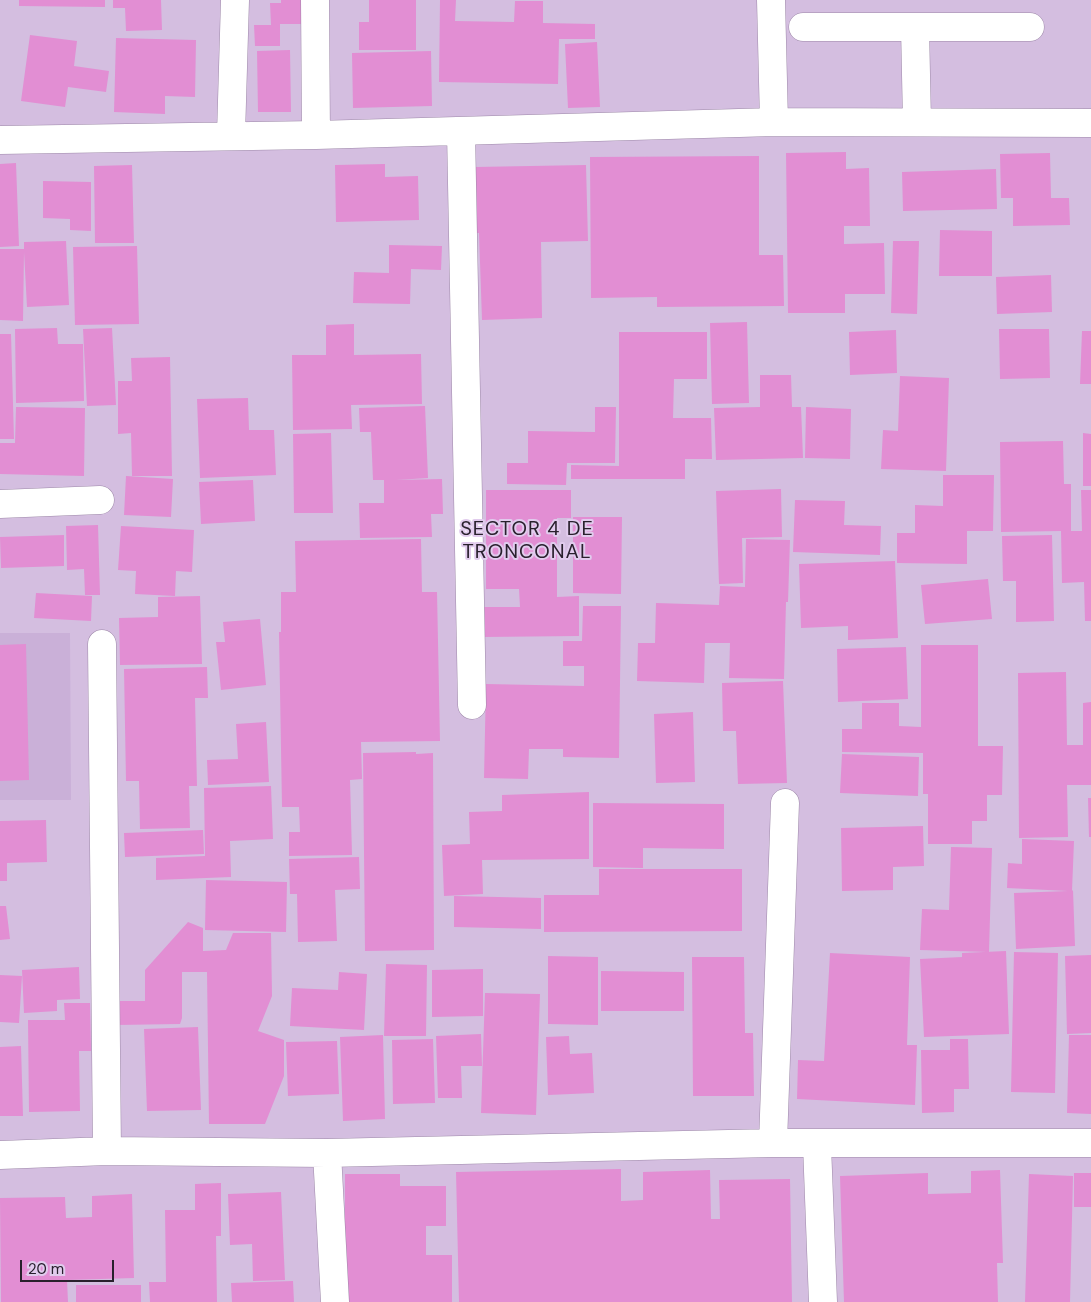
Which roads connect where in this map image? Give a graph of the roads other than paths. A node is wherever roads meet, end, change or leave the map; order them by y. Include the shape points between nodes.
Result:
1 (235, 0) edge
2 (315, 0) edge
3 (771, 0) edge
4 (803, 27) dead end
5 (915, 27) junction
6 (1030, 27) dead end
7 (774, 122) junction
8 (917, 122) junction
9 (1091, 123) edge
10 (461, 131) junction
11 (231, 135) junction
12 (316, 135) junction
13 (0, 140) edge
14 (100, 500) dead end
15 (0, 504) edge
16 (102, 644) dead end
17 (472, 705) dead end
18 (785, 803) dead end
19 (1091, 1143) edge
20 (774, 1144) junction
21 (817, 1144) junction
22 (107, 1151) junction
23 (327, 1153) junction
24 (0, 1155) edge
25 (335, 1302) edge
26 (823, 1302) edge

1 - 11 street
2 - 12 street
3 - 7 street
4 - 5 street
5 - 6 street
5 - 8 street
7 - 8 street
7 - 10 street
8 - 9 street
10 - 12 street
10 - 17 street
11 - 12 street
11 - 13 street
14 - 15 street
16 - 22 street
18 - 20 street
19 - 21 street
20 - 21 street
20 - 23 street
21 - 26 street
22 - 23 street
22 - 24 street
23 - 25 street

